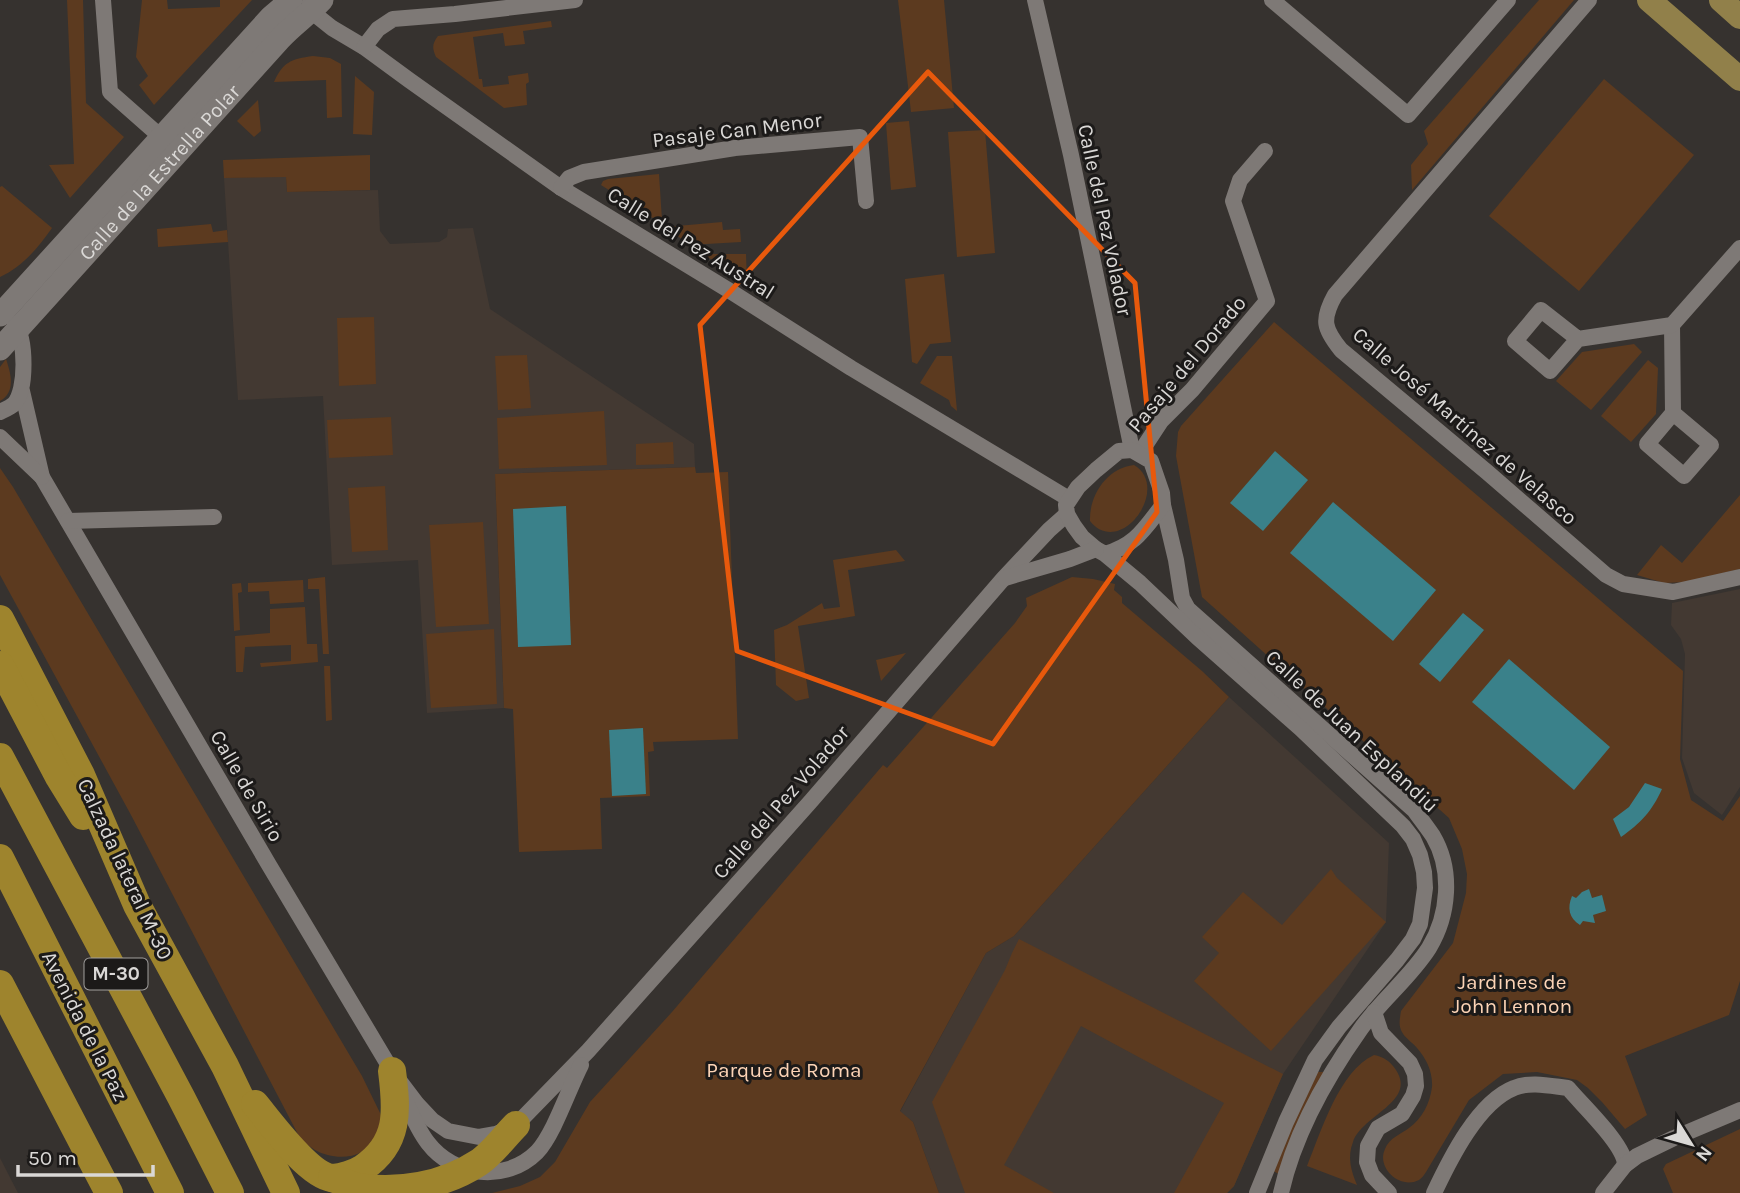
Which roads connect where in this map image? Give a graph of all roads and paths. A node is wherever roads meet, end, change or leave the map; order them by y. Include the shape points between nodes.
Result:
1 (103, 0) edge
2 (291, 0) edge
3 (575, 0) edge
4 (1035, 0) edge
5 (1272, 0) edge
6 (1508, 0) edge
7 (1589, 0) edge
8 (1649, 0) edge
9 (1721, 0) edge
10 (314, 4) edge
11 (1740, 17) edge
12 (364, 47) junction
13 (1740, 79) edge
14 (161, 137) junction
15 (1265, 150) dead end
16 (561, 188) junction
17 (866, 201) dead end
18 (1740, 248) edge
19 (1, 313) edge
20 (1672, 325) junction
21 (19, 329) junction
22 (1577, 339) dead end
23 (0, 349) edge
24 (22, 391) junction
25 (0, 412) edge
26 (1673, 412) dead end
27 (0, 437) edge
28 (1136, 451) junction
29 (42, 477) junction
30 (1163, 505) junction
31 (1068, 507) junction
32 (214, 517) dead end
33 (68, 521) junction
34 (1101, 551) junction
35 (1740, 577) edge
36 (1003, 579) junction
37 (0, 620) edge
38 (0, 665) edge
39 (0, 757) edge
40 (0, 858) edge
41 (137, 905) junction
42 (0, 984) edge
43 (1374, 1012) junction
44 (1339, 1027) junction
45 (1362, 1027) junction
46 (1381, 1033) junction
47 (588, 1051) junction
48 (225, 1066) junction
49 (392, 1071) junction
50 (48, 1077) junction
51 (1740, 1110) edge
52 (516, 1125) junction
53 (1625, 1165) junction
54 (466, 1170) junction
55 (332, 1178) junction
56 (91, 1193) edge
57 (109, 1193) edge
58 (170, 1193) edge
59 (230, 1193) edge
60 (286, 1193) edge
61 (1257, 1193) edge
62 (1282, 1193) edge
63 (1389, 1193) edge
64 (1434, 1193) edge
65 (1603, 1193) edge

1 - 14 street, Calle de la Estrella Polar via 110,92
2 - 14 main road, Calle de la Estrella Polar
3 - 12 street via 393,19
4 - 28 street, Calle del Pez Volador
5 - 6 street via 1408,115
7 - 35 street, Calle José Martínez de Velasco via 1335,295 1325,322 1341,350 1606,575 1623,584 1673,592
8 - 13 main road
9 - 11 main road
10 - 12 street, Calle del Pez Austral via 332,28
10 - 21 main road, Calle de la Estrella Polar
12 - 16 street, Calle del Pez Austral
14 - 19 main road, Calle de la Estrella Polar
15 - 28 street, Pasaje del Dorado via 1240,180 1233,201 1267,301
16 - 17 street, Pasaje Can Menor via 569,178 584,172 734,148 860,137
16 - 31 street, Calle del Pez Austral
18 - 20 street
19 - 21 street
20 - 22 street
20 - 26 street
21 - 23 main road, Calle de la Estrella Polar
21 - 24 street, Calle de Sirio
24 - 25 street via 14,404
24 - 29 street, Calle de Sirio
27 - 29 street, Calle de Sirio
28 - 30 street via 1151,461
28 - 31 street via 1119,452 1087,478
29 - 33 street, Calle de Sirio
30 - 34 street via 1127,546
30 - 43 street, Calle de Juan Esplandiú via 1181,598 1188,609 1414,810 1434,837 1445,865 1447,894 1437,932
31 - 34 street via 1082,537
31 - 36 street, Calle del Pez Volador
32 - 33 street
33 - 49 street, Calle de Sirio
34 - 36 street
34 - 44 street, Calle de Juan Esplandiú via 1300,728 1413,839 1424,880 1420,924 1397,960
36 - 47 street, Calle del Pez Volador
37 - 41 highway, Calzada lateral M-30 / M-30 via 80,775
38 - 41 highway via 59,777
39 - 59 highway, M-30
40 - 58 highway, Avenida de la Paz / M-30
41 - 48 highway, Calzada lateral M-30 / M-30
42 - 50 highway
43 - 45 street, Calle de Juan Esplandiú
43 - 46 street
44 - 45 street
44 - 61 street, Calle de Juan Esplandiú via 1315,1060
45 - 46 street
45 - 62 street, Calle de Juan Esplandiú via 1334,1068 1303,1129
46 - 63 street via 1410,1063 1416,1086 1402,1114 1378,1128 1368,1146 1372,1175
47 - 52 street, Calle del Pez Volador
47 - 54 street, Calle del Pez Volador via 538,1151 520,1165 501,1171
48 - 55 highway via 295,1153
48 - 60 highway, Calzada lateral M-30 / M-30
49 - 52 street, Calle de Sirio via 432,1121 448,1131 479,1137
49 - 54 street, Calle de Sirio via 428,1144
49 - 55 highway via 396,1107 390,1140 365,1166
50 - 56 highway via 73,1156
50 - 57 highway
51 - 53 street
52 - 54 highway
53 - 64 street via 1622,1152 1568,1088 1516,1087 1495,1099 1466,1133
53 - 65 street
54 - 55 highway via 412,1189 358,1187

